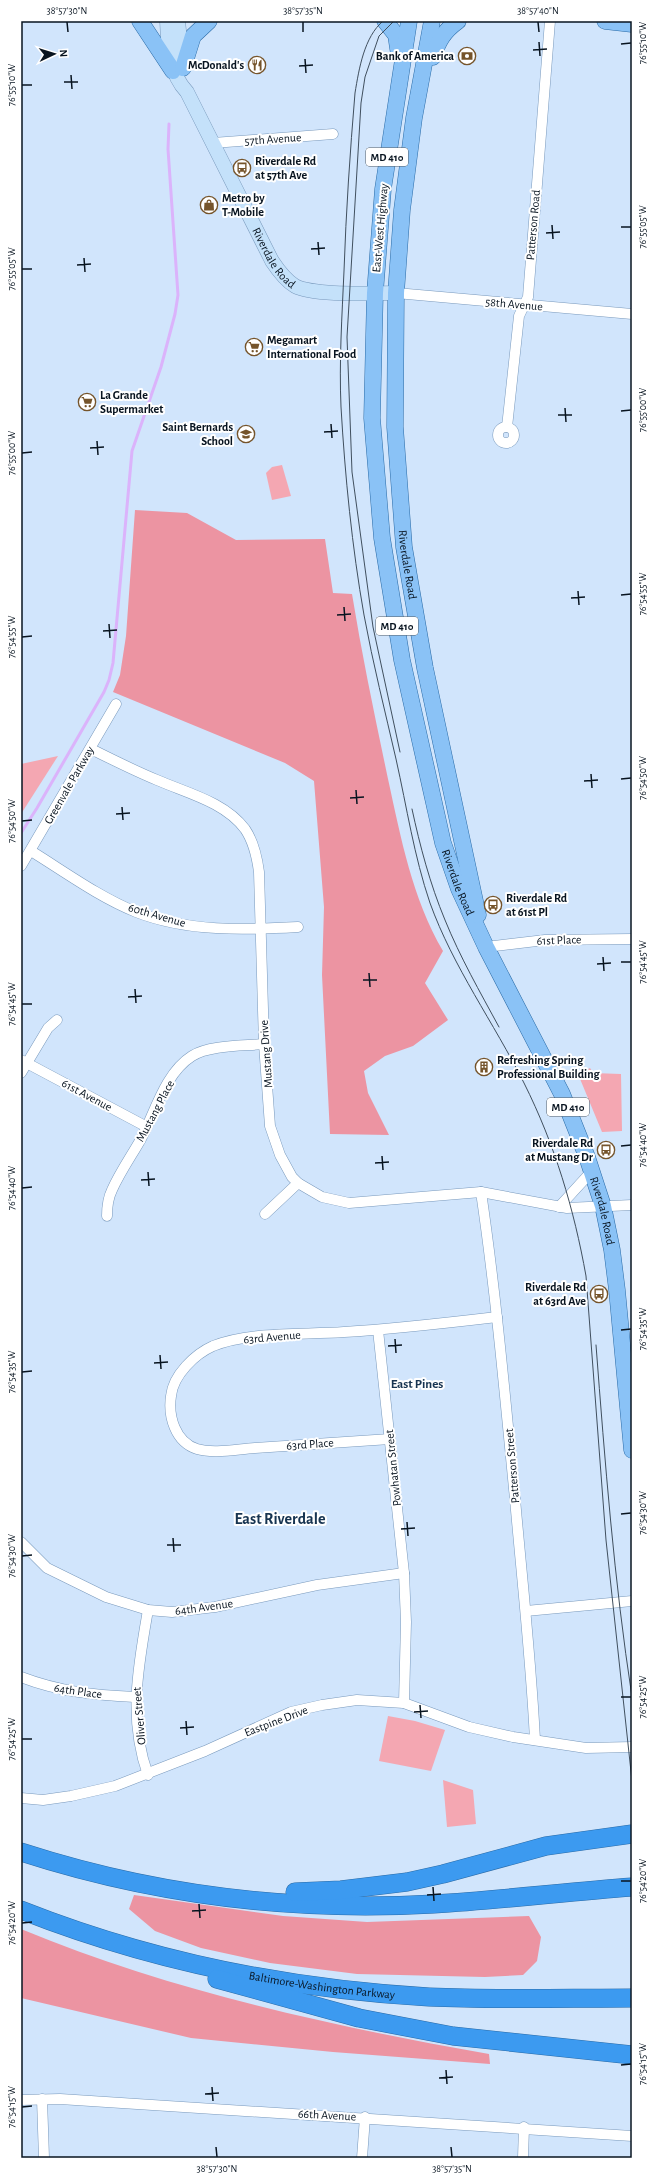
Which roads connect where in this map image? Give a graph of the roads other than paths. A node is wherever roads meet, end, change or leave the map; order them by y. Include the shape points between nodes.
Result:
1 (140, 21) edge
2 (167, 21) edge
3 (178, 21) edge
4 (209, 21) edge
5 (385, 21) edge
6 (409, 21) edge
7 (432, 21) edge
8 (458, 21) edge
9 (550, 21) edge
10 (605, 21) edge
11 (632, 24) edge
12 (178, 69) junction
13 (399, 75) junction
14 (333, 134) dead end
15 (411, 134) junction
16 (213, 143) junction
17 (375, 293) junction
18 (396, 293) junction
19 (524, 305) junction
20 (632, 314) edge
21 (507, 427) dead end
22 (116, 704) dead end
23 (91, 749) junction
24 (31, 851) junction
25 (21, 866) edge
26 (298, 927) dead end
27 (260, 929) junction
28 (632, 939) edge
29 (486, 947) junction
30 (57, 1020) dead end
31 (264, 1044) junction
32 (24, 1061) edge
33 (21, 1073) edge
34 (147, 1127) junction
35 (592, 1171) junction
36 (298, 1183) junction
37 (481, 1192) junction
38 (632, 1204) edge
39 (603, 1206) junction
40 (559, 1207) junction
41 (265, 1214) dead end
42 (107, 1216) dead end
43 (496, 1317) junction
44 (378, 1330) junction
45 (627, 1335) edge
46 (390, 1439) junction
47 (230, 1449) joint
48 (632, 1450) edge
49 (21, 1542) edge
50 (404, 1573) junction
51 (632, 1601) edge
52 (148, 1610) junction
53 (526, 1611) junction
54 (21, 1678) edge
55 (136, 1697) junction
56 (404, 1703) junction
57 (535, 1740) junction
58 (632, 1747) edge
59 (148, 1775) junction
60 (21, 1798) edge
61 (632, 1834) edge
62 (21, 1852) edge
63 (44, 1860) junction
64 (632, 1887) edge
65 (21, 1910) edge
66 (92, 1935) junction
67 (632, 1998) edge
68 (632, 2054) edge
69 (42, 2099) junction
70 (21, 2100) edge
71 (365, 2117) junction
72 (524, 2128) junction
73 (632, 2136) edge
74 (44, 2158) edge
75 (362, 2158) edge
76 (523, 2158) edge

1 - 12 main road
2 - 12 street, Riverdale Road
3 - 12 street, Riverdale Road
4 - 12 main road via 193,36
5 - 13 main road via 394,30 398,42
6 - 13 main road, East-West Highway / MD 410
7 - 15 main road, East-West Highway / MD 410
8 - 15 main road via 447,28 438,42
9 - 19 street, Patterson Road via 528,296
10 - 11 main road
12 - 16 street, Riverdale Road via 181,85
13 - 17 main road, East-West Highway / MD 410 via 383,189
14 - 16 street, 57th Avenue
15 - 18 main road, East-West Highway / MD 410
16 - 17 street, Riverdale Road via 272,261 287,280 296,286 321,292
17 - 18 street, Riverdale Road
17 - 29 main road, Riverdale Road / MD 410 via 372,411 377,481 382,538 402,660 443,843 459,889
18 - 19 street, 58th Avenue
18 - 29 main road, Riverdale Road / MD 410 via 395,427 404,547 430,695
19 - 20 street, 58th Avenue
19 - 21 street, Patterson Road via 519,316
22 - 23 street, Greenvale Parkway
23 - 24 street, Greenvale Parkway
23 - 27 street, Mustang Drive via 216,805 237,820 245,829 255,851 259,872
24 - 25 street, Greenvale Parkway
24 - 27 street, 60th Avenue via 106,897 137,912 178,923
26 - 27 street, 60th Avenue
27 - 31 street, Mustang Drive
28 - 29 street, 61st Place via 545,940
29 - 35 main road, Riverdale Road / MD 410 via 555,1077
30 - 32 street
31 - 34 street, Mustang Place via 212,1049 192,1056 177,1070 165,1088
31 - 36 street, Mustang Drive via 274,1140 287,1168
32 - 33 street
32 - 34 street, 61st Avenue
34 - 42 street, Mustang Place via 113,1188 106,1207
35 - 39 main road, Riverdale Road / MD 410
35 - 40 street
36 - 37 street, Mustang Drive via 322,1197 349,1202
36 - 41 street
37 - 40 street, Mustang Drive
37 - 43 street, Patterson Street via 491,1256
38 - 39 street, Mustang Drive
39 - 40 street, Mustang Drive
39 - 45 main road, Riverdale Road / MD 410
43 - 44 street, 63rd Avenue
43 - 53 street, Patterson Street
44 - 46 street, Powhatan Street
44 - 47 street, 63rd Avenue via 241,1339 201,1353 174,1383 170,1407 172,1420 176,1432 191,1446 203,1449
45 - 48 main road, Riverdale Road / MD 410
46 - 47 street, 63rd Place
46 - 50 street, Powhatan Street
49 - 52 street, 64th Avenue via 57,1574 106,1597
50 - 52 street, 64th Avenue via 317,1585 215,1607 172,1612
50 - 56 street, Powhatan Street
51 - 53 street
52 - 55 street, Oliver Street
53 - 57 street, Patterson Street
54 - 55 street, 64th Place via 79,1693
55 - 59 street, Oliver Street via 139,1734
56 - 57 street, Eastpine Drive via 469,1727
56 - 59 street, Eastpine Drive via 357,1700 291,1712
57 - 58 street, Eastpine Drive via 586,1748
59 - 60 street, Eastpine Drive via 71,1796 42,1800
61 - 63 highway via 546,1846 407,1882 308,1892 235,1888
62 - 63 highway
63 - 64 highway via 108,1877 206,1895 341,1905 434,1904
65 - 66 highway, Baltimore-Washington Parkway
66 - 67 highway, Baltimore-Washington Parkway via 234,1972 366,1991 477,1998
66 - 68 highway via 206,1976 359,2018 495,2042
69 - 70 street, 66th Avenue
69 - 71 street, 66th Avenue
69 - 74 street
71 - 72 street, 66th Avenue
71 - 75 street
72 - 73 street, 66th Avenue
72 - 76 street

